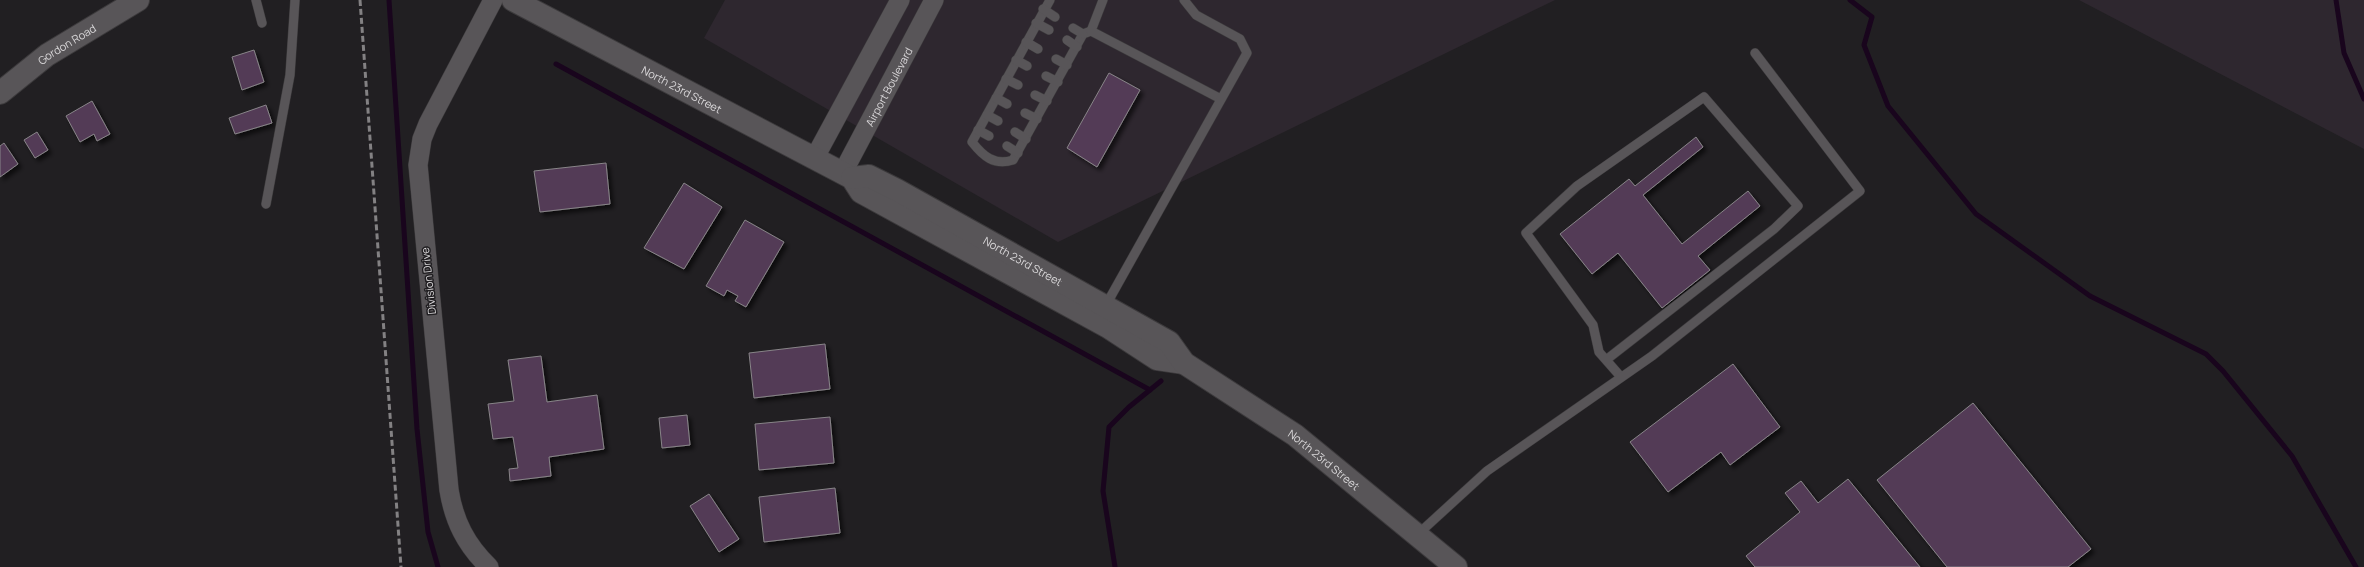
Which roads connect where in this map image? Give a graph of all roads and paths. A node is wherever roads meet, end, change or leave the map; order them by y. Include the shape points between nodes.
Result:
1 (138, 0) edge
2 (256, 0) edge
3 (295, 0) edge
4 (493, 0) edge
5 (513, 0) edge
6 (900, 0) edge
7 (934, 0) edge
8 (1050, 0) edge
9 (1103, 0) edge
10 (1184, 0) edge
11 (1044, 9) junction
12 (1055, 17) dead end
13 (262, 23) dead end
14 (1036, 23) junction
15 (1073, 28) dead end
16 (1049, 30) dead end
17 (1087, 33) junction
18 (1067, 40) dead end
19 (1026, 42) junction
20 (1077, 47) junction
21 (1038, 49) dead end
22 (1755, 53) dead end
23 (1056, 59) dead end
24 (1016, 60) junction
25 (1067, 65) junction
26 (1027, 66) dead end
27 (1046, 76) dead end
28 (1006, 79) junction
29 (1058, 82) junction
30 (1018, 86) dead end
31 (0, 93) edge
32 (1035, 95) dead end
33 (996, 98) junction
34 (1221, 99) junction
35 (1047, 101) junction
36 (1007, 104) dead end
37 (1025, 113) dead end
38 (987, 115) junction
39 (1037, 119) junction
40 (998, 121) dead end
41 (978, 130) junction
42 (1015, 132) dead end
43 (989, 136) dead end
44 (1026, 138) junction
45 (1007, 146) dead end
46 (1018, 152) junction
47 (814, 159) junction
48 (847, 176) junction
49 (266, 204) dead end
50 (1106, 305) junction
51 (1606, 360) junction
52 (1184, 363) junction
53 (1621, 377) junction
54 (1417, 535) junction
55 (489, 567) edge
56 (1456, 567) edge

1 - 31 main road, Gordon Road via 47,55
2 - 13 lane
3 - 49 lane via 290,75
4 - 55 street, Division Drive via 428,124 422,139 418,165 449,490 461,531 473,551
5 - 47 main road, North 23rd Street
6 - 47 street
7 - 48 street, Airport Boulevard
8 - 11 lane
9 - 17 lane
10 - 34 lane via 1196,15 1240,39 1247,53
11 - 12 lane
11 - 14 lane
14 - 16 lane
14 - 19 lane
15 - 17 lane
17 - 20 lane
17 - 34 lane
18 - 20 lane
19 - 21 lane
19 - 24 lane
20 - 25 lane
22 - 53 lane via 1860,191 1658,351
23 - 25 lane
24 - 26 lane
24 - 28 lane
25 - 29 lane
27 - 29 lane
28 - 30 lane
28 - 33 lane
29 - 35 lane
32 - 35 lane
33 - 36 lane
33 - 38 lane
34 - 50 lane
35 - 39 lane
37 - 39 lane
38 - 40 lane
38 - 41 lane
39 - 44 lane
41 - 43 lane
41 - 46 lane via 972,142 982,156 1002,164 1013,160
42 - 44 lane
44 - 46 lane
45 - 46 lane
47 - 48 main road, North 23rd Street
48 - 50 main road, North 23rd Street via 868,176 897,190
48 - 52 main road, North 23rd Street via 860,192 1108,327 1157,359
50 - 52 main road, North 23rd Street via 1169,342
51 - 51 lane via 1599,352 1593,325 1526,233 1578,186 1704,96 1798,206 1774,229
51 - 53 lane
52 - 54 main road, North 23rd Street via 1295,435
53 - 54 lane via 1487,471
54 - 56 main road, North 23rd Street

